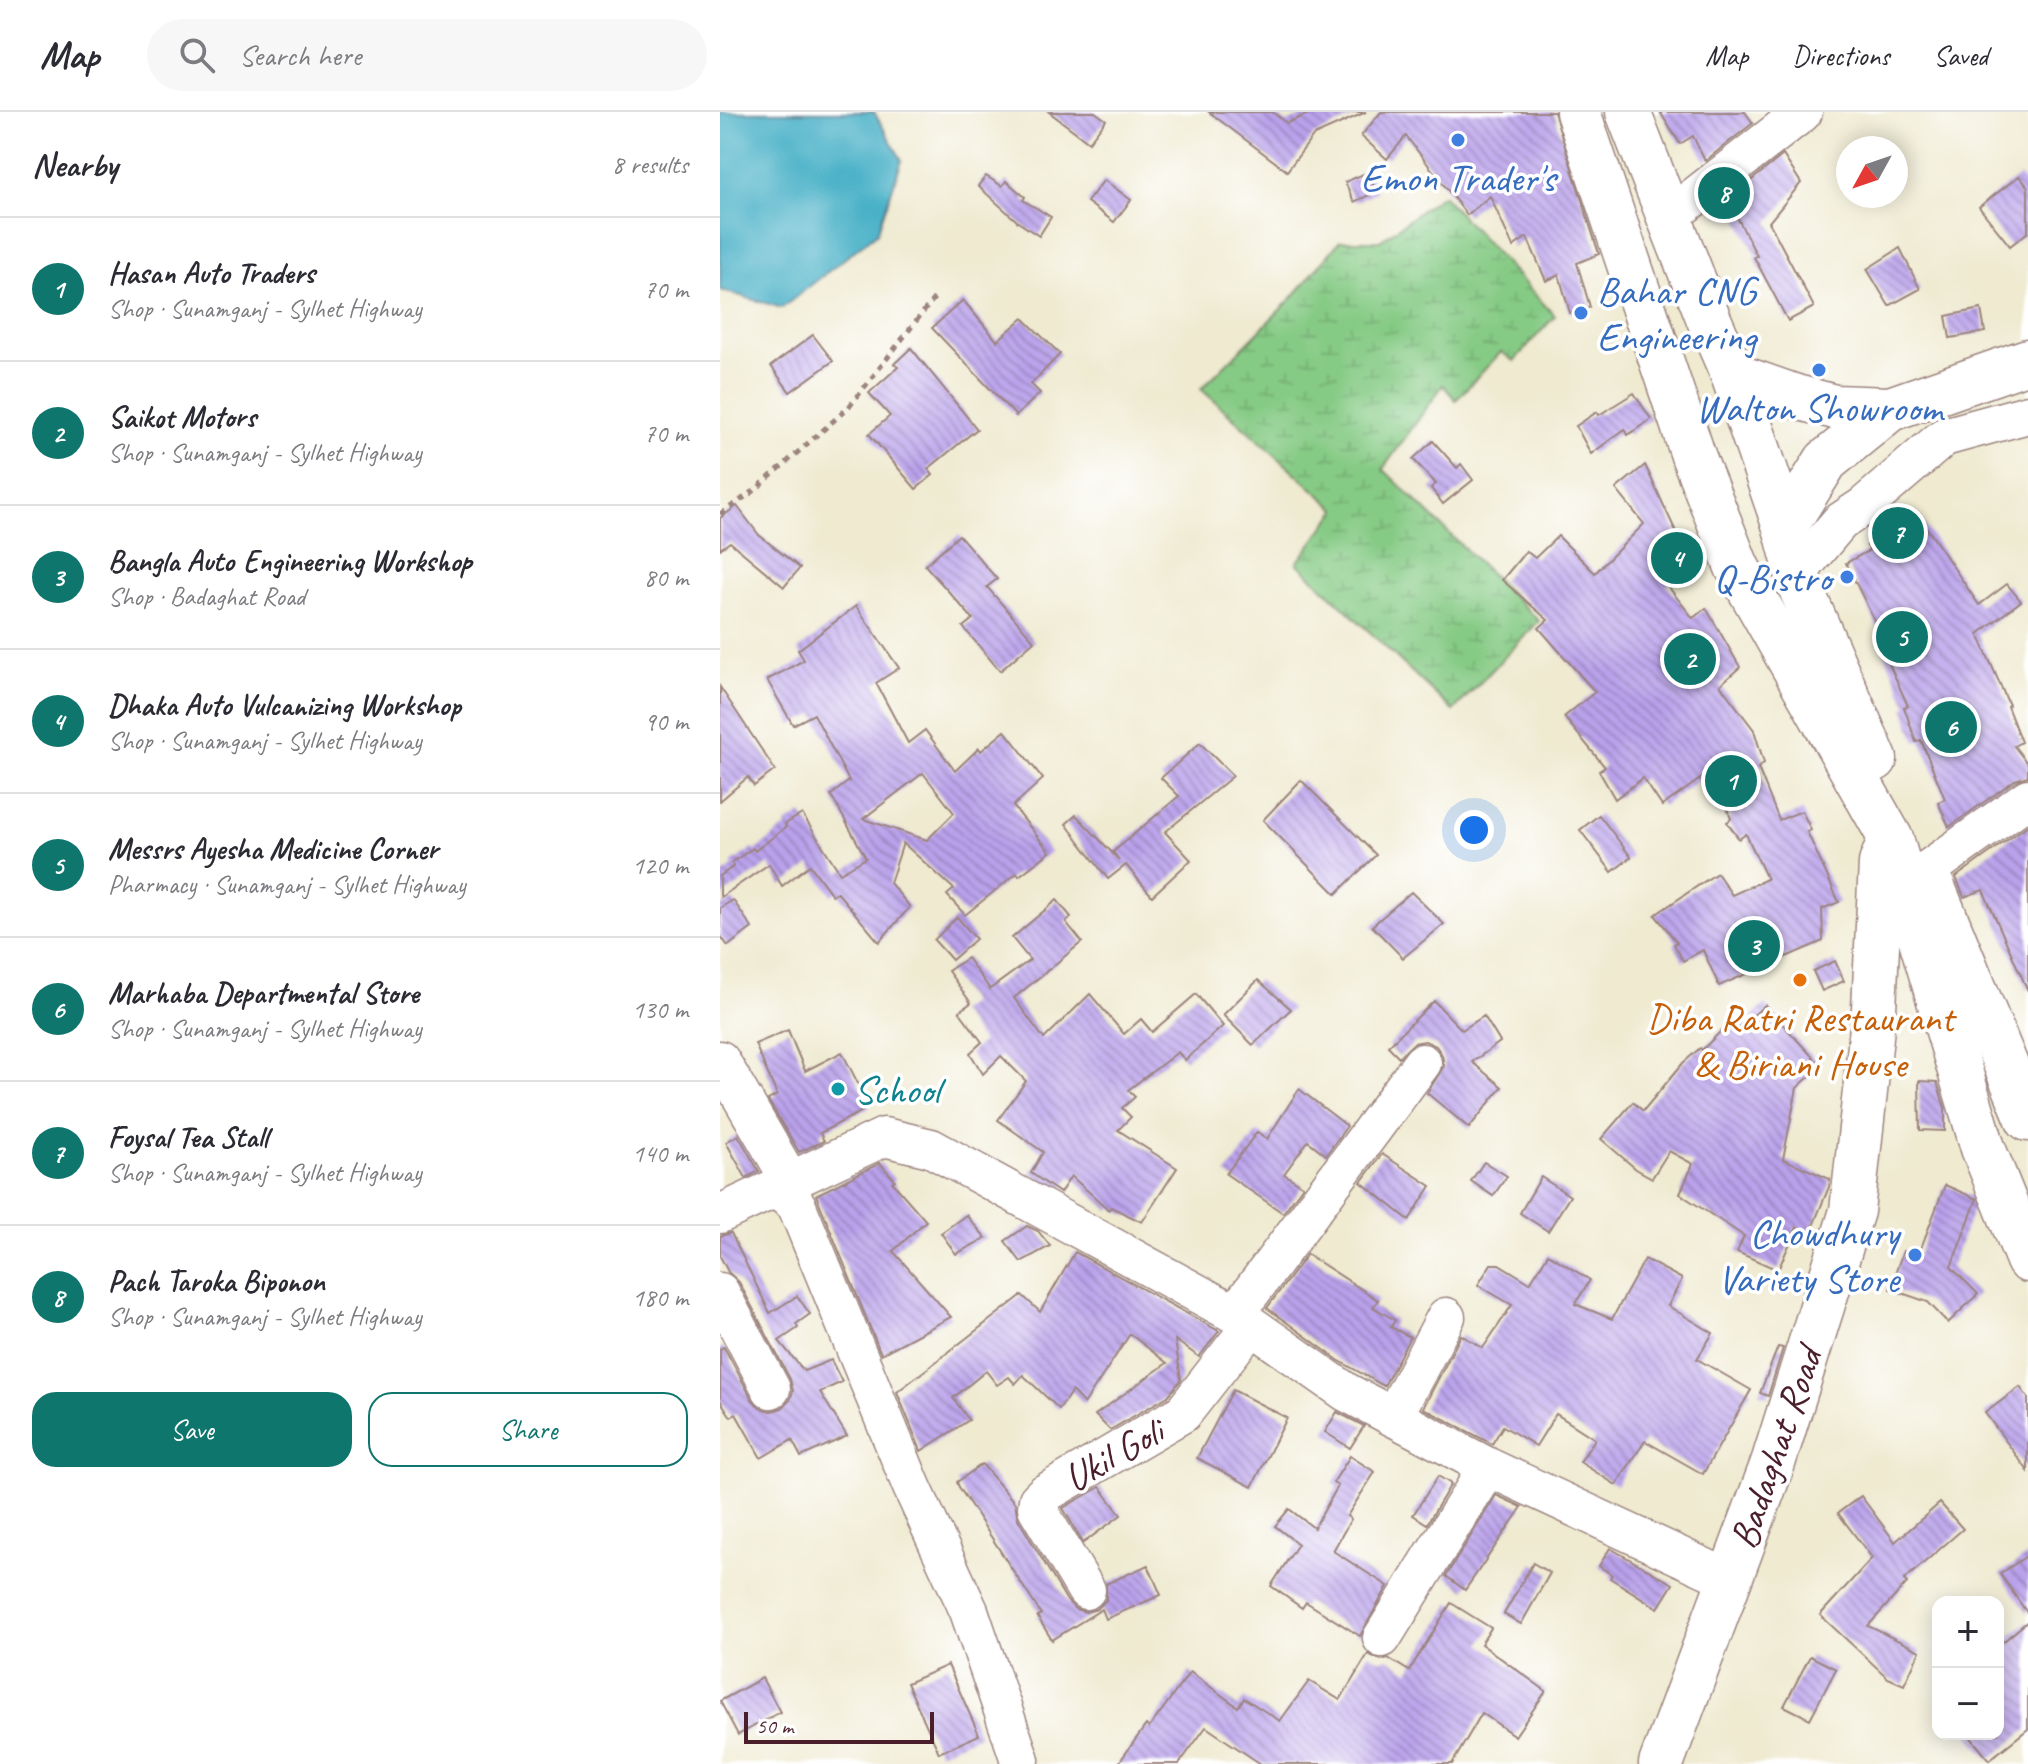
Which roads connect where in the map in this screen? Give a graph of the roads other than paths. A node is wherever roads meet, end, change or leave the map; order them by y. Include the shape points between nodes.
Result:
1 (1578, 112) edge
2 (1628, 112) edge
3 (1803, 112) edge
4 (1669, 217) junction
5 (2028, 361) edge
6 (1733, 375) junction
7 (1890, 409) junction
8 (2028, 414) edge
9 (1755, 438) junction
10 (1694, 458) junction
11 (1785, 527) junction
12 (1797, 573) junction
13 (2028, 798) edge
14 (1898, 831) junction
15 (1926, 871) junction
16 (1422, 1063) dead end
17 (724, 1076) edge
18 (2028, 1119) edge
19 (2028, 1131) edge
20 (1983, 1148) junction
21 (784, 1186) junction
22 (720, 1214) edge
23 (2028, 1260) edge
24 (720, 1292) edge
25 (1446, 1317) dead end
26 (1243, 1320) junction
27 (771, 1389) dead end
28 (1393, 1417) junction
29 (1488, 1467) junction
30 (1729, 1579) junction
31 (1086, 1590) dead end
32 (1382, 1638) dead end
33 (1019, 1764) edge
34 (1661, 1764) edge

1 - 10 main road
2 - 4 main road
3 - 4 street
4 - 6 main road
5 - 7 main road
6 - 7 main road via 1835,407
6 - 9 main road
7 - 11 main road via 1826,461
8 - 12 street via 1944,437 1840,522
9 - 10 main road
9 - 11 main road
10 - 14 main road via 1737,567
11 - 12 main road
12 - 14 main road
13 - 15 street
14 - 15 main road
14 - 20 main road
14 - 30 main road, Badaghat Road via 1881,863 1874,1009 1852,1211 1773,1463
15 - 18 main road
16 - 26 street
17 - 21 street
19 - 20 main road
20 - 23 main road
21 - 22 street
21 - 26 street via 884,1137 931,1148
21 - 33 street via 969,1611
24 - 27 street
25 - 28 street
26 - 28 street via 1346,1392
26 - 31 street, Ukil Goli via 1183,1413 1038,1500 1037,1508
28 - 29 street
29 - 30 street
29 - 32 street
30 - 34 main road, Badaghat Road

